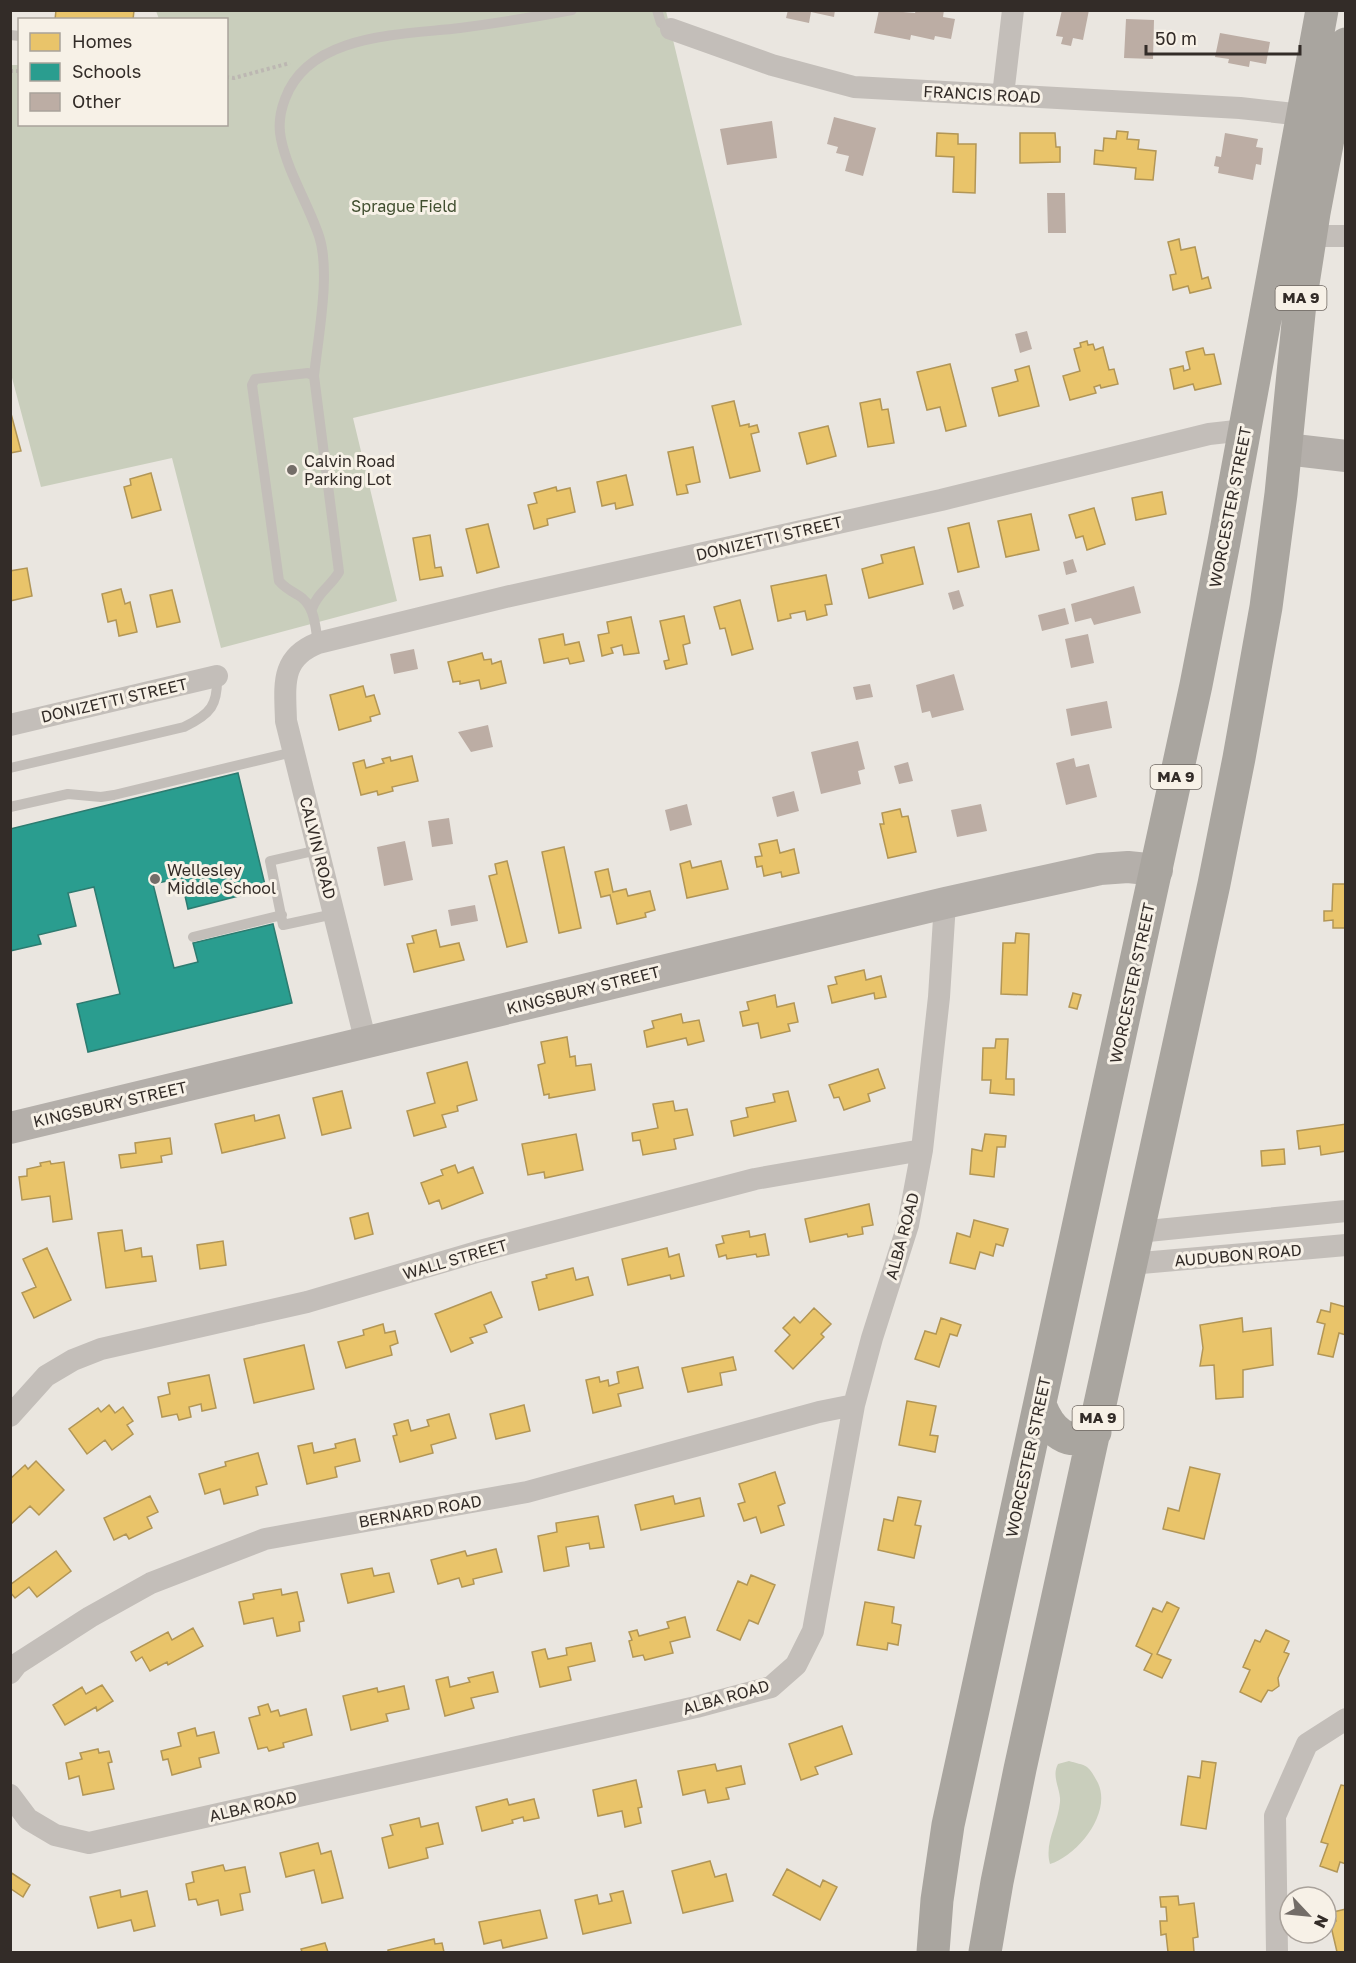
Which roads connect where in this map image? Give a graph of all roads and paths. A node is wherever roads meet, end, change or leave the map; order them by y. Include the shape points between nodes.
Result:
1 (572, 10) edge
2 (657, 10) edge
3 (1013, 10) edge
4 (1322, 10) edge
5 (671, 29) joint
6 (1346, 44) edge
7 (311, 63) junction
8 (228, 77) edge
9 (1003, 95) junction
10 (1303, 115) junction
11 (1310, 236) junction
12 (1346, 236) edge
13 (314, 376) junction
14 (1245, 430) junction
15 (1286, 449) junction
16 (1346, 456) edge
17 (1224, 542) junction
18 (1273, 555) junction
19 (312, 609) junction
20 (318, 642) junction
21 (298, 655) joint
22 (217, 676) joint
23 (10, 725) edge
24 (293, 752) junction
25 (10, 768) edge
26 (10, 807) edge
27 (318, 850) junction
28 (1157, 870) junction
29 (945, 903) junction
30 (334, 914) junction
31 (282, 915) junction
32 (193, 937) dead end
33 (366, 1043) junction
34 (10, 1128) edge
35 (922, 1150) junction
36 (1346, 1211) edge
37 (1138, 1232) junction
38 (1346, 1245) edge
39 (1130, 1264) junction
40 (855, 1405) junction
41 (1040, 1405) junction
42 (10, 1416) edge
43 (1095, 1432) junction
44 (10, 1673) edge
45 (1346, 1719) edge
46 (10, 1795) edge
47 (933, 1953) edge
48 (985, 1953) edge
49 (1277, 1953) edge

1 - 7 lane via 364,40
2 - 5 lane via 661,23
3 - 9 street
4 - 10 highway, WORCESTER STREET / MA 9
5 - 9 street, FRANCIS ROAD via 772,65 854,87
6 - 11 highway, MA 9
7 - 8 path via 302,60
7 - 13 lane via 292,83 279,125 284,150 322,247 322,302
9 - 10 street, FRANCIS ROAD
10 - 14 highway, WORCESTER STREET / MA 9
11 - 12 street
11 - 15 highway, MA 9
13 - 19 lane via 339,572 317,596
13 - 19 lane via 255,379 252,385 279,581
14 - 17 highway, WORCESTER STREET / MA 9
14 - 20 street, DONIZETTI STREET via 1209,434 940,500
15 - 16 main road
15 - 18 highway, MA 9
17 - 18 highway via 1248,540
17 - 28 highway, WORCESTER STREET / MA 9
18 - 37 highway, MA 9 via 1214,884
19 - 20 lane
20 - 21 street, DONIZETTI STREET
21 - 24 street, CALVIN ROAD via 285,684 286,721
22 - 23 street, DONIZETTI STREET
22 - 25 lane via 217,696 211,708 201,719 184,727
24 - 26 lane via 114,795 68,794
24 - 27 street, CALVIN ROAD
27 - 30 street, CALVIN ROAD
27 - 31 lane via 270,861
28 - 29 main road, KINGSBURY STREET via 1100,869
28 - 41 highway, WORCESTER STREET / MA 9
29 - 33 main road, KINGSBURY STREET
29 - 35 street, ALBA ROAD
30 - 31 lane via 284,925
30 - 33 street, CALVIN ROAD
31 - 32 lane
33 - 34 main road, KINGSBURY STREET
35 - 40 street, ALBA ROAD via 908,1225
35 - 42 street, WALL STREET via 755,1179 480,1251 307,1302 101,1349 46,1376
36 - 37 street, AUDUBON ROAD
37 - 39 highway, MA 9
38 - 39 street, AUDUBON ROAD
39 - 43 highway, MA 9
40 - 44 street, BERNARD ROAD via 527,1492 265,1539 151,1584 81,1623 17,1664
40 - 46 street, ALBA ROAD via 813,1631 796,1665 771,1687 89,1843 55,1835 28,1819
41 - 43 highway via 1049,1424 1062,1435 1077,1439
41 - 47 highway, WORCESTER STREET / MA 9 via 949,1816
43 - 48 highway, MA 9 via 1014,1796
45 - 49 street via 1307,1744 1275,1816

